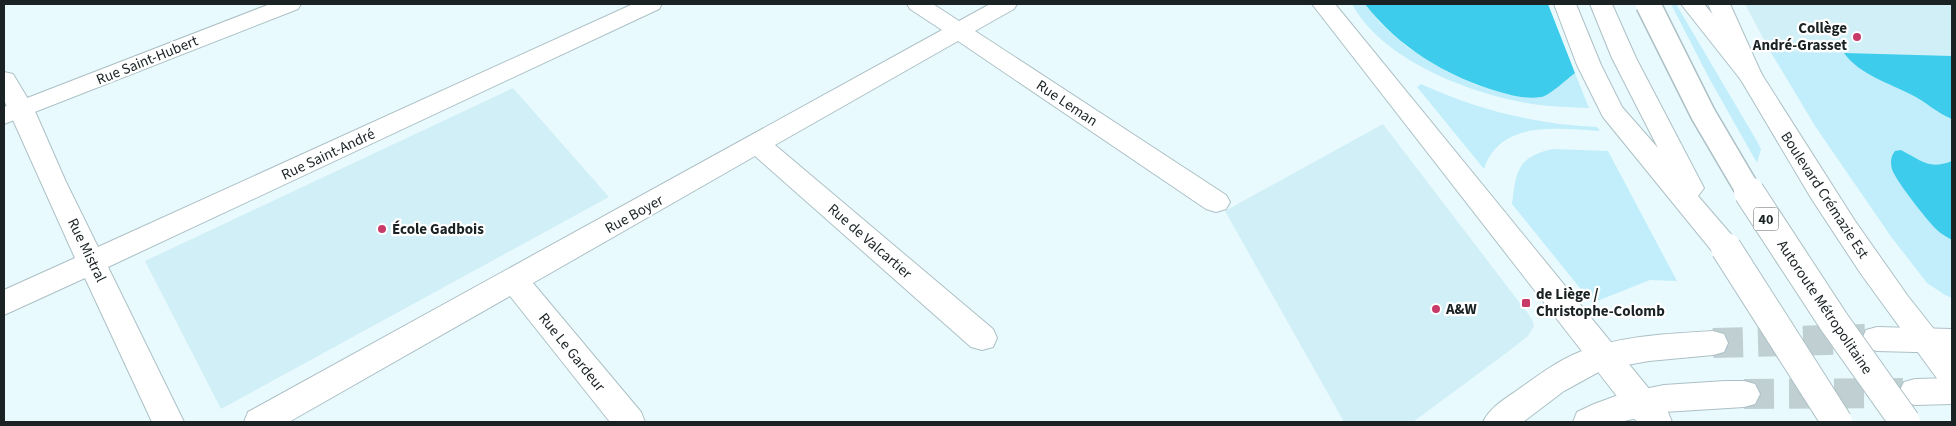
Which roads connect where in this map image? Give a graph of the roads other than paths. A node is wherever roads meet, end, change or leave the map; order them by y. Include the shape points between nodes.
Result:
1 (290, 4) edge
2 (651, 4) edge
3 (918, 4) edge
4 (1006, 4) edge
5 (1323, 4) edge
6 (1565, 4) edge
7 (1601, 4) edge
8 (1648, 4) edge
9 (1692, 4) edge
10 (1719, 4) edge
11 (958, 30) junction
12 (1750, 75) junction
13 (4, 80) edge
14 (13, 113) edge
15 (758, 144) junction
16 (1216, 202) dead end
17 (1726, 248) junction
18 (92, 262) junction
19 (514, 281) junction
20 (4, 303) edge
21 (982, 338) dead end
22 (1877, 339) tunnel mouth
23 (1938, 341) edge
24 (1713, 343) tunnel mouth
25 (1604, 356) junction
26 (1952, 375) edge
27 (1952, 391) edge
28 (1915, 392) tunnel mouth
29 (1744, 394) tunnel mouth
30 (1649, 413) edge
31 (168, 422) edge
32 (260, 422) edge
33 (629, 422) edge
34 (1499, 422) edge
35 (1588, 422) edge
36 (1837, 422) edge
37 (1905, 422) edge

1 - 14 main road, Rue Saint-Hubert
2 - 18 main road, Rue Saint-André
3 - 11 main road, Rue Leman
4 - 11 main road, Rue Boyer
5 - 25 main road
6 - 17 main road via 1582,50 1612,111
7 - 17 main road via 1647,103
8 - 37 main road, Autoroute Métropolitaine / 40, bridge via 1732,164 1827,314
9 - 12 main road
10 - 12 main road, Boulevard Crémazie Est
11 - 15 main road, Rue Boyer
11 - 16 main road, Rue Leman
12 - 23 main road, Boulevard Crémazie Est via 1798,156 1888,291
13 - 14 main road, Rue Mistral
14 - 18 main road, Rue Mistral via 53,182
15 - 19 main road, Rue Boyer
15 - 21 main road, Rue de Valcartier
17 - 36 main road, bridge
18 - 20 main road, Rue Saint-André
18 - 31 main road, Rue Mistral
19 - 32 main road, Rue Boyer
19 - 33 main road, Rue Le Gardeur
22 - 23 main road
23 - 26 main road, Boulevard Crémazie Est
24 - 25 main road
25 - 30 main road
25 - 34 main road via 1547,386
27 - 28 main road
29 - 30 main road via 1685,396
30 - 35 main road via 1620,409

